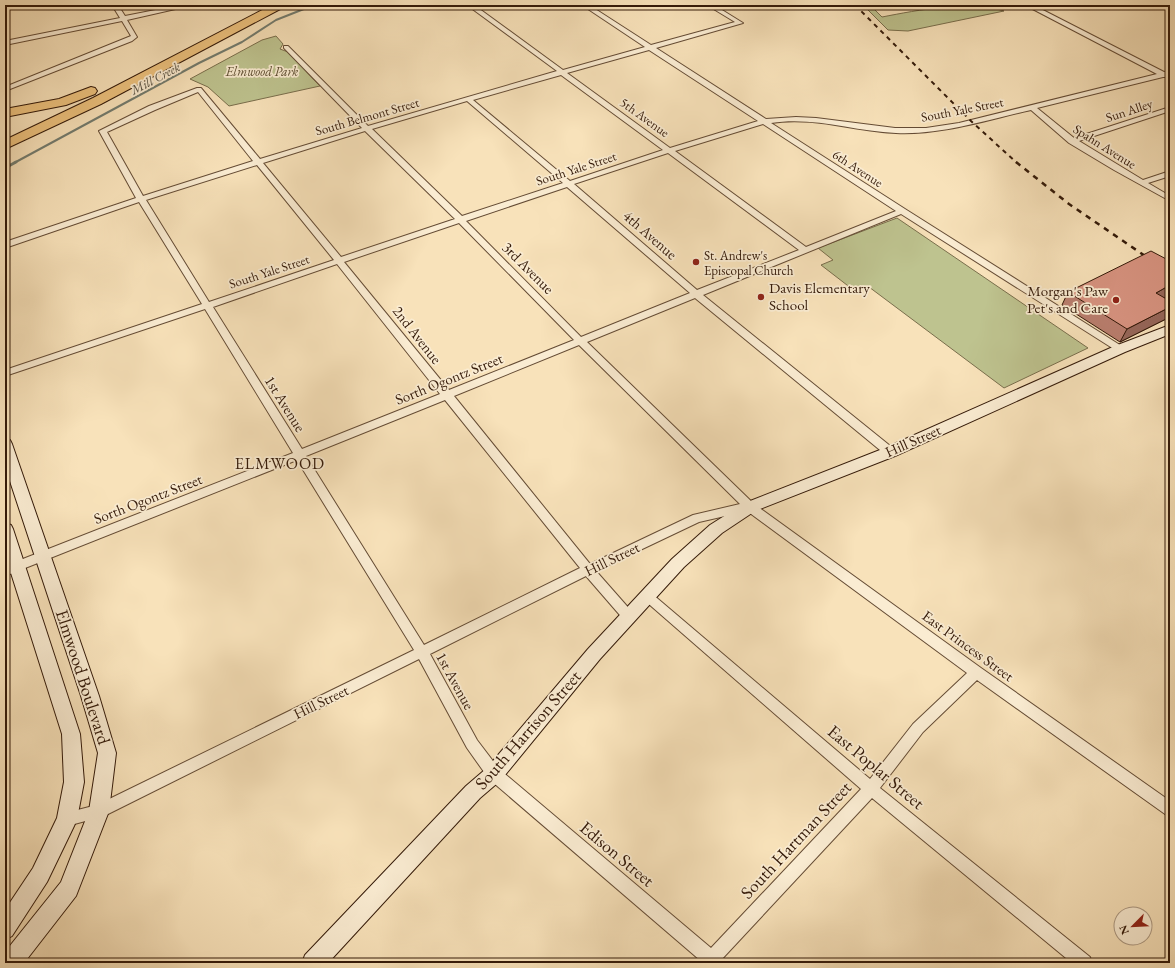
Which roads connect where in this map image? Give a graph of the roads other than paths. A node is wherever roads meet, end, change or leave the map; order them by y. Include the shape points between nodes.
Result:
1 (10, 5) edge
2 (115, 5) edge
3 (190, 5) edge
4 (264, 5) edge
5 (280, 5) edge
6 (470, 5) edge
7 (585, 5) edge
8 (710, 5) edge
9 (1028, 5) edge
10 (5, 6) edge
11 (123, 18) junction
12 (5, 43) edge
13 (286, 47) dead end
14 (648, 47) junction
15 (156, 60) junction
16 (561, 72) junction
17 (1168, 76) edge
18 (5, 89) edge
19 (199, 89) joint
20 (468, 99) junction
21 (1032, 108) junction
22 (1170, 109) edge
23 (5, 113) edge
24 (764, 121) junction
25 (47, 126) junction
26 (366, 128) junction
27 (5, 137) edge
28 (1072, 141) junction
29 (5, 145) edge
30 (5, 148) edge
31 (670, 151) junction
32 (257, 160) junction
33 (1170, 173) edge
34 (1142, 183) junction
35 (569, 184) junction
36 (141, 199) junction
37 (1170, 199) edge
38 (902, 211) junction
39 (460, 219) junction
40 (5, 244) edge
41 (804, 250) junction
42 (340, 262) junction
43 (696, 294) junction
44 (206, 305) junction
45 (1170, 329) edge
46 (581, 342) junction
47 (1120, 349) junction
48 (5, 373) edge
49 (446, 395) junction
50 (5, 444) edge
51 (890, 452) junction
52 (299, 455) junction
53 (750, 507) junction
54 (5, 528) edge
55 (43, 556) junction
56 (11, 568) edge
57 (588, 570) junction
58 (647, 596) junction
59 (629, 617) junction
60 (422, 652) junction
61 (976, 672) junction
62 (494, 774) junction
63 (871, 789) junction
64 (1170, 809) edge
65 (99, 811) junction
66 (67, 820) junction
67 (5, 929) edge
68 (712, 962) edge
69 (10, 963) edge
70 (313, 963) edge
71 (1084, 963) edge

1 - 10 street
2 - 11 street
3 - 11 street
4 - 15 highway
5 - 25 highway
6 - 16 street, 5th Avenue
7 - 14 street, 6th Avenue
8 - 14 street, South Belmont Street via 740,23
9 - 17 street
11 - 12 street
11 - 18 street via 134,37 130,40
13 - 26 street, 3rd Avenue
14 - 16 street, South Belmont Street
14 - 24 street, 6th Avenue
15 - 23 highway via 78,97
15 - 27 highway via 88,98
16 - 20 street, South Belmont Street
16 - 31 street, 5th Avenue
17 - 21 street, South Yale Street
19 - 32 street, 2nd Avenue
19 - 36 street, 1st Avenue via 103,131
20 - 26 street, South Belmont Street
20 - 35 street, 4th Avenue
21 - 24 street, South Yale Street via 937,130 892,130 808,119
21 - 28 street, Spahn Avenue
22 - 28 street, Sun Alley
24 - 31 street, South Yale Street
24 - 38 street, 6th Avenue
25 - 29 highway
25 - 30 highway
26 - 32 street, South Belmont Street
26 - 39 street, 3rd Avenue
28 - 34 street, Spahn Avenue
31 - 35 street, South Yale Street
31 - 41 street, 5th Avenue
32 - 36 street, South Belmont Street
32 - 42 street, 2nd Avenue
33 - 34 street
34 - 37 street, Spahn Avenue
35 - 39 street, South Yale Street
35 - 43 street, 4th Avenue
36 - 40 street, South Belmont Street
36 - 44 street, 1st Avenue
38 - 41 street, Sorth Ogontz Street
38 - 47 street, 6th Avenue
39 - 42 street, South Yale Street
39 - 46 street, 3rd Avenue
41 - 43 street, Sorth Ogontz Street
42 - 44 street, South Yale Street
42 - 49 street, 2nd Avenue
43 - 46 street, Sorth Ogontz Street
43 - 51 street, 4th Avenue
44 - 48 street, South Yale Street
44 - 52 street, 1st Avenue
45 - 47 main road, Hill Street
46 - 49 street, Sorth Ogontz Street
46 - 53 street, 3rd Avenue
47 - 51 main road, Hill Street
49 - 52 street, Sorth Ogontz Street
49 - 57 street, 2nd Avenue
50 - 55 main road, Elmwood Boulevard
51 - 53 main road, Hill Street
52 - 55 street, Sorth Ogontz Street
52 - 60 street, 1st Avenue
53 - 57 street, Hill Street via 697,518
53 - 58 main road, South Harrison Street via 716,529 690,551
53 - 61 street, East Princess Street
54 - 56 main road, Elmwood Boulevard
55 - 56 street, Sorth Ogontz Street
55 - 65 main road, Elmwood Boulevard via 107,753
56 - 66 main road, Elmwood Boulevard via 71,734 74,782
57 - 59 street, 2nd Avenue
57 - 60 street, Hill Street
58 - 59 main road, South Harrison Street
58 - 63 street, East Poplar Street
59 - 62 main road, South Harrison Street via 594,654
60 - 62 street, 1st Avenue via 472,744
60 - 65 street, Hill Street
61 - 63 street, South Hartman Street via 918,728
61 - 64 street, East Princess Street
62 - 68 street, Edison Street
62 - 70 main road, South Harrison Street via 473,792
63 - 68 street, South Hartman Street
63 - 71 street, East Poplar Street
65 - 66 street, Hill Street
65 - 69 main road, Elmwood Boulevard via 69,889
66 - 67 main road, Elmwood Boulevard via 40,875

